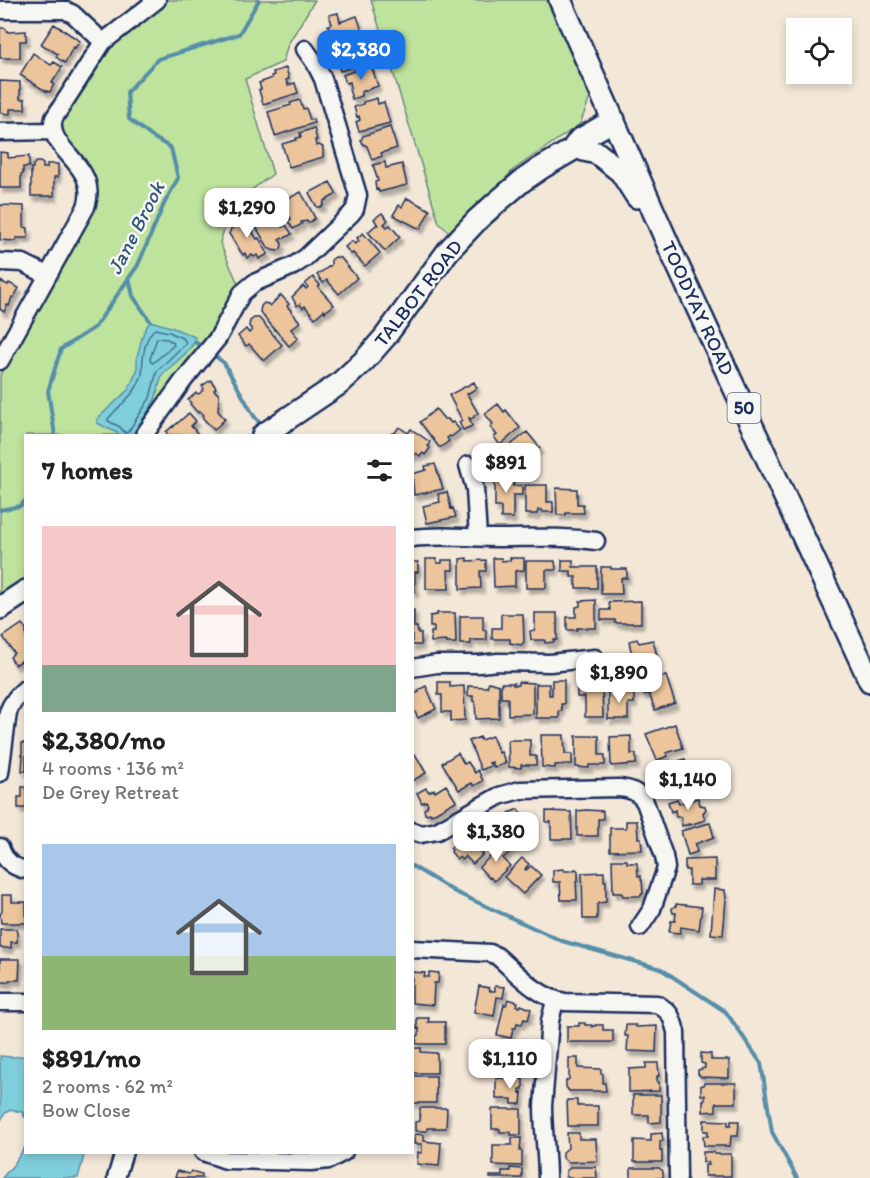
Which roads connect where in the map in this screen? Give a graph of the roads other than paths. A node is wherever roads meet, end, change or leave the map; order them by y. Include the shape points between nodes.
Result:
1 (157, 0) edge
2 (560, 0) edge
3 (0, 10) edge
4 (103, 42) junction
5 (305, 49) dead end
6 (617, 127) junction
7 (53, 131) junction
8 (0, 132) edge
9 (578, 150) junction
10 (672, 253) junction
11 (0, 262) edge
12 (47, 275) junction
13 (0, 361) edge
14 (145, 434) edge
15 (264, 434) edge
16 (468, 465) dead end
17 (478, 537) junction
18 (414, 538) edge
19 (596, 541) dead end
20 (24, 592) edge
21 (0, 608) edge
22 (595, 658) dead end
23 (414, 668) edge
24 (870, 681) edge
25 (24, 690) edge
26 (0, 773) edge
27 (414, 832) edge
28 (3, 861) edge
29 (24, 870) edge
30 (640, 927) dead end
31 (414, 949) edge
32 (555, 1001) junction
33 (0, 1002) edge
34 (24, 1002) edge
35 (123, 1154) edge
36 (209, 1154) edge
37 (340, 1154) edge
38 (116, 1178) edge
39 (547, 1178) edge
40 (678, 1178) edge

1 - 4 street
2 - 6 main road, TOODYAY ROAD / 50
3 - 4 street via 65,10
4 - 7 street via 54,118
5 - 14 street via 322,79 356,188 355,209 299,262 254,283 242,293 218,338
6 - 9 main road, TALBOT ROAD via 579,140
6 - 10 main road, TOODYAY ROAD / 50
7 - 8 street
7 - 12 street via 90,190 86,207
9 - 10 main road via 597,153 621,172
9 - 15 main road, TALBOT ROAD via 522,181 478,219 436,265 364,362 339,384
10 - 24 main road, TOODYAY ROAD / 50
11 - 12 street via 23,263
12 - 13 street
16 - 17 street via 475,489
17 - 18 street
17 - 19 street
20 - 21 main road
22 - 23 street
25 - 26 street via 8,712
27 - 30 street via 437,831 508,792 619,788 634,791 645,802 665,862 658,894
28 - 29 street
31 - 32 street via 490,953
32 - 39 street via 543,1106
32 - 40 street via 657,1004 673,1018
33 - 34 street
35 - 38 street
36 - 37 street via 233,1161 312,1162

